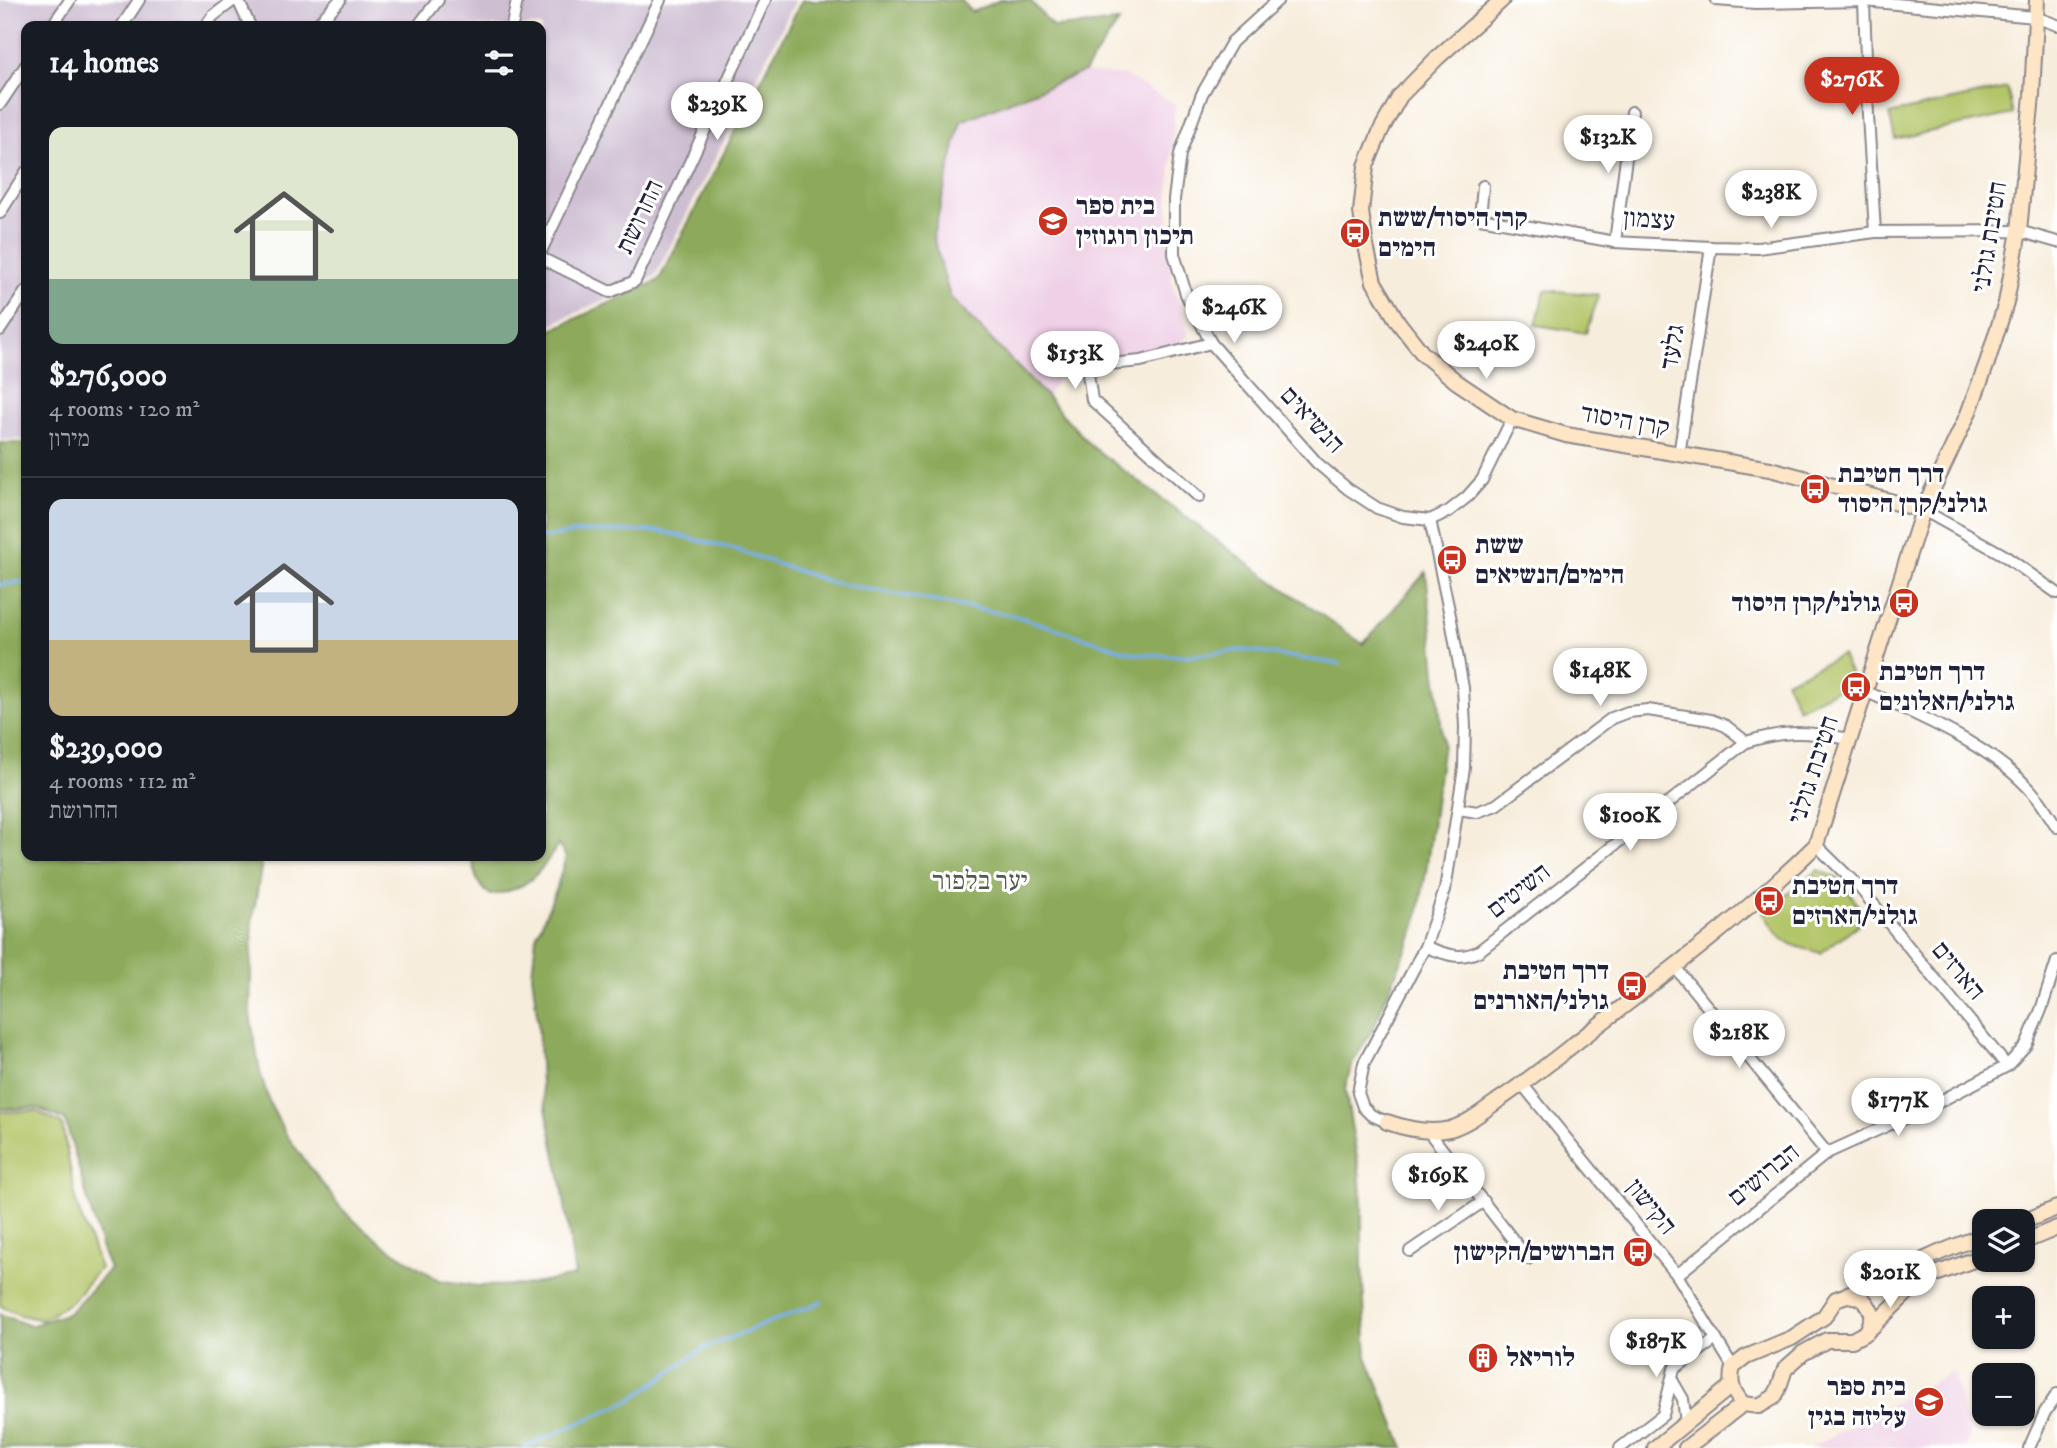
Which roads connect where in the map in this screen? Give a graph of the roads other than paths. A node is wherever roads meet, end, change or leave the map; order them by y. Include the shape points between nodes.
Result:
1 (69, 0) edge
2 (139, 0) edge
3 (236, 0) edge
4 (340, 0) edge
5 (438, 0) edge
6 (517, 0) edge
7 (660, 0) edge
8 (765, 0) edge
9 (1278, 0) edge
10 (1502, 0) edge
11 (1716, 0) edge
12 (2037, 0) edge
13 (1755, 1) edge
14 (1864, 1) edge
15 (2035, 17) junction
16 (55, 21) edge
17 (124, 21) edge
18 (210, 21) edge
19 (240, 21) edge
20 (247, 21) edge
21 (321, 21) edge
22 (422, 21) edge
23 (513, 21) edge
24 (2057, 25) edge
25 (21, 72) edge
26 (0, 104) edge
27 (1632, 112) dead end
28 (21, 180) edge
29 (1483, 186) dead end
30 (0, 213) edge
31 (2019, 231) junction
32 (1875, 233) junction
33 (546, 240) edge
34 (1615, 242) junction
35 (2057, 242) edge
36 (1711, 247) junction
37 (546, 260) edge
38 (21, 298) edge
39 (0, 330) edge
40 (1211, 342) junction
41 (1512, 419) junction
42 (1679, 455) junction
43 (1199, 498) dead end
44 (1923, 510) junction
45 (1430, 520) junction
46 (2057, 593) edge
47 (1865, 691) junction
48 (1850, 739) junction
49 (1746, 742) junction
50 (1459, 809) junction
51 (2057, 827) edge
52 (1816, 845) junction
53 (1425, 947) junction
54 (2057, 961) edge
55 (1674, 966) junction
56 (2007, 1066) junction
57 (1522, 1084) junction
58 (1387, 1122) joint
59 (1428, 1131) junction
60 (1827, 1153) junction
61 (1484, 1201) junction
62 (2057, 1209) edge
63 (2035, 1217) edge
64 (2057, 1228) edge
65 (2035, 1237) edge
66 (1972, 1240) edge
67 (1410, 1251) dead end
68 (1528, 1259) dead end
69 (1972, 1260) edge
70 (1677, 1275) junction
71 (1847, 1294) junction
72 (1867, 1332) junction
73 (1716, 1339) junction
74 (1733, 1367) junction
75 (1672, 1380) junction
76 (1731, 1386) junction
77 (2057, 1394) edge
78 (1743, 1404) junction
79 (1686, 1423) junction
80 (1620, 1448) edge
81 (1655, 1448) edge
82 (1686, 1448) edge
83 (2029, 1448) edge

1 - 16 street
2 - 17 street
3 - 18 street
3 - 19 street
3 - 20 street
4 - 21 street
5 - 22 street
6 - 23 street
7 - 33 street
8 - 37 street, החרושת via 635,281 610,292
9 - 40 street, הנשיאים via 1232,42 1202,94 1180,154 1174,254 1186,294
10 - 41 street, קרן היסוד via 1401,96 1366,166 1361,212 1374,282 1398,322 1423,354
11 - 13 street
12 - 15 street, חטיבת גולני
13 - 14 street
14 - 15 street
14 - 32 street
15 - 24 street
15 - 31 street, חטיבת גולני
25 - 26 street
27 - 34 street
28 - 30 street
29 - 34 street, עצמון via 1480,218
31 - 32 street, עצמון
31 - 35 street, עצמון
31 - 44 street, חטיבת גולני via 2006,303 1987,363
32 - 36 street, עצמון via 1758,248
34 - 36 street, עצמון
36 - 42 street, גלעד
38 - 39 street
40 - 43 street via 1141,361 1099,365 1088,374 1092,400
40 - 45 street, הנשיאים via 1317,463 1348,489 1377,508
41 - 42 street, קרן היסוד via 1566,436
41 - 45 street via 1482,480 1449,511
42 - 44 street, קרן היסוד via 1770,469
44 - 46 street via 2002,554
44 - 47 street, חטיבת גולני
45 - 50 street via 1463,688 1464,768
47 - 48 street, חטיבת גולני
47 - 51 street via 1985,752 2038,799
48 - 49 street, השיטים via 1804,732
48 - 52 street, חטיבת גולני
49 - 50 street via 1712,720 1648,710 1628,712 1612,718 1496,805 1477,812
49 - 53 street, השיטים via 1479,951 1466,957 1451,956
50 - 53 street via 1445,890
52 - 55 street, חטיבת גולני
52 - 56 street, הארזים via 1860,888
53 - 58 street via 1364,1063 1358,1093 1363,1107
54 - 56 street, הברושים via 2026,1045
55 - 57 street, חטיבת גולני
55 - 60 street
56 - 60 street, הברושים
57 - 59 street, חטיבת גולני via 1472,1119 1450,1129
57 - 70 street, הקישון
58 - 59 street, חטיבת גולני
59 - 61 street
60 - 70 street, הברושים
61 - 67 street
61 - 68 street
62 - 63 street
64 - 65 street
66 - 71 street
69 - 72 street via 1920,1280
70 - 73 street, הקישון
71 - 72 street via 1858,1295 1868,1304 1873,1316
71 - 74 street via 1836,1299 1824,1317
72 - 78 street via 1852,1340 1827,1340 1803,1353 1785,1369 1774,1397 1759,1406
73 - 74 street, הקישון
73 - 75 street via 1674,1369
74 - 76 street
75 - 79 street via 1683,1399
75 - 80 street via 1664,1415
76 - 78 street
76 - 79 street
77 - 83 street
78 - 82 street
79 - 81 street

